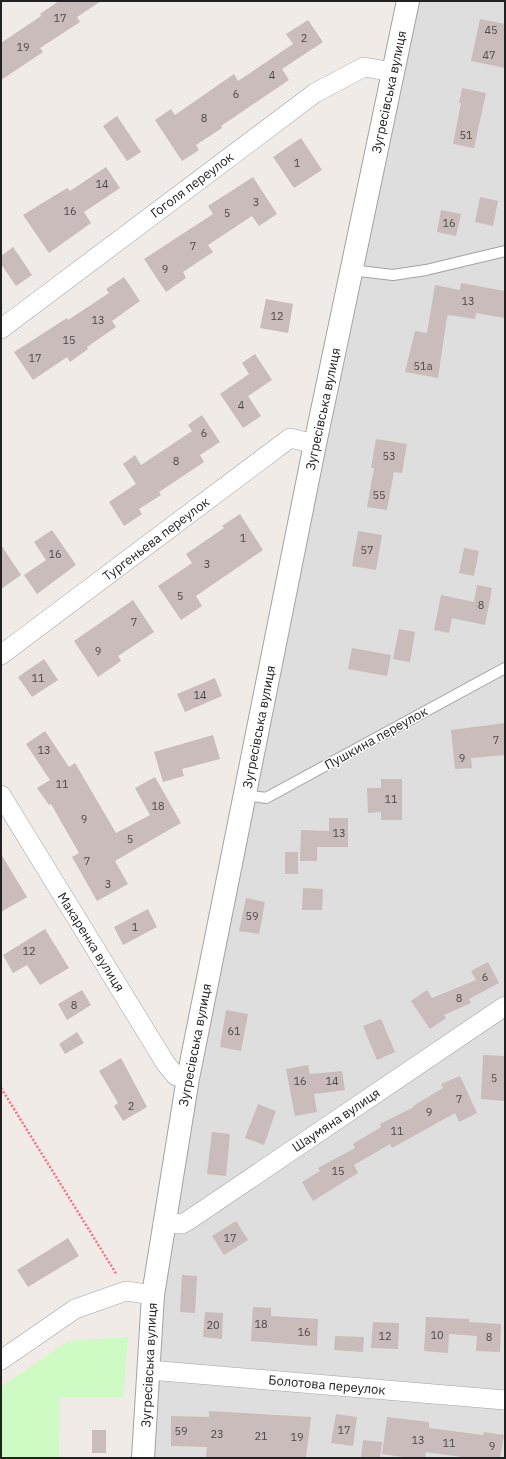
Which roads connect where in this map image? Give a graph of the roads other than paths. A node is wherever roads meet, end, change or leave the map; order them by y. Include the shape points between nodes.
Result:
1 (408, 1) edge
2 (394, 72) junction
3 (505, 251) edge
4 (352, 270) junction
5 (1, 329) edge
6 (315, 444) junction
7 (1, 655) edge
8 (505, 668) edge
9 (245, 795) junction
10 (1, 796) edge
11 (505, 1006) edge
12 (188, 1078) junction
13 (164, 1223) junction
14 (153, 1295) junction
15 (1, 1360) edge
16 (149, 1370) junction
17 (505, 1400) edge
18 (143, 1458) edge

1 - 2 street, Зугресівська вулиця
2 - 4 street, Зугресівська вулиця
2 - 5 street, Гоголя переулок via 364,67 315,93
3 - 4 lane via 426,270 393,275
4 - 6 street, Зугресівська вулиця
6 - 7 street, Тургеньева переулок via 290,438
6 - 9 street, Зугресівська вулиця
8 - 9 lane, Пушкина переулок via 266,798
9 - 12 street, Зугресівська вулиця
10 - 12 street, Макаренка вулиця via 166,1064 176,1076
11 - 13 street, Шаумяна вулиця via 189,1220 182,1224
12 - 13 street, Зугресівська вулиця
13 - 14 street, Зугресівська вулиця
14 - 15 street via 126,1291 74,1310
14 - 16 street, Зугресівська вулиця
16 - 17 street, Болотова переулок
16 - 18 street, Зугресівська вулиця

